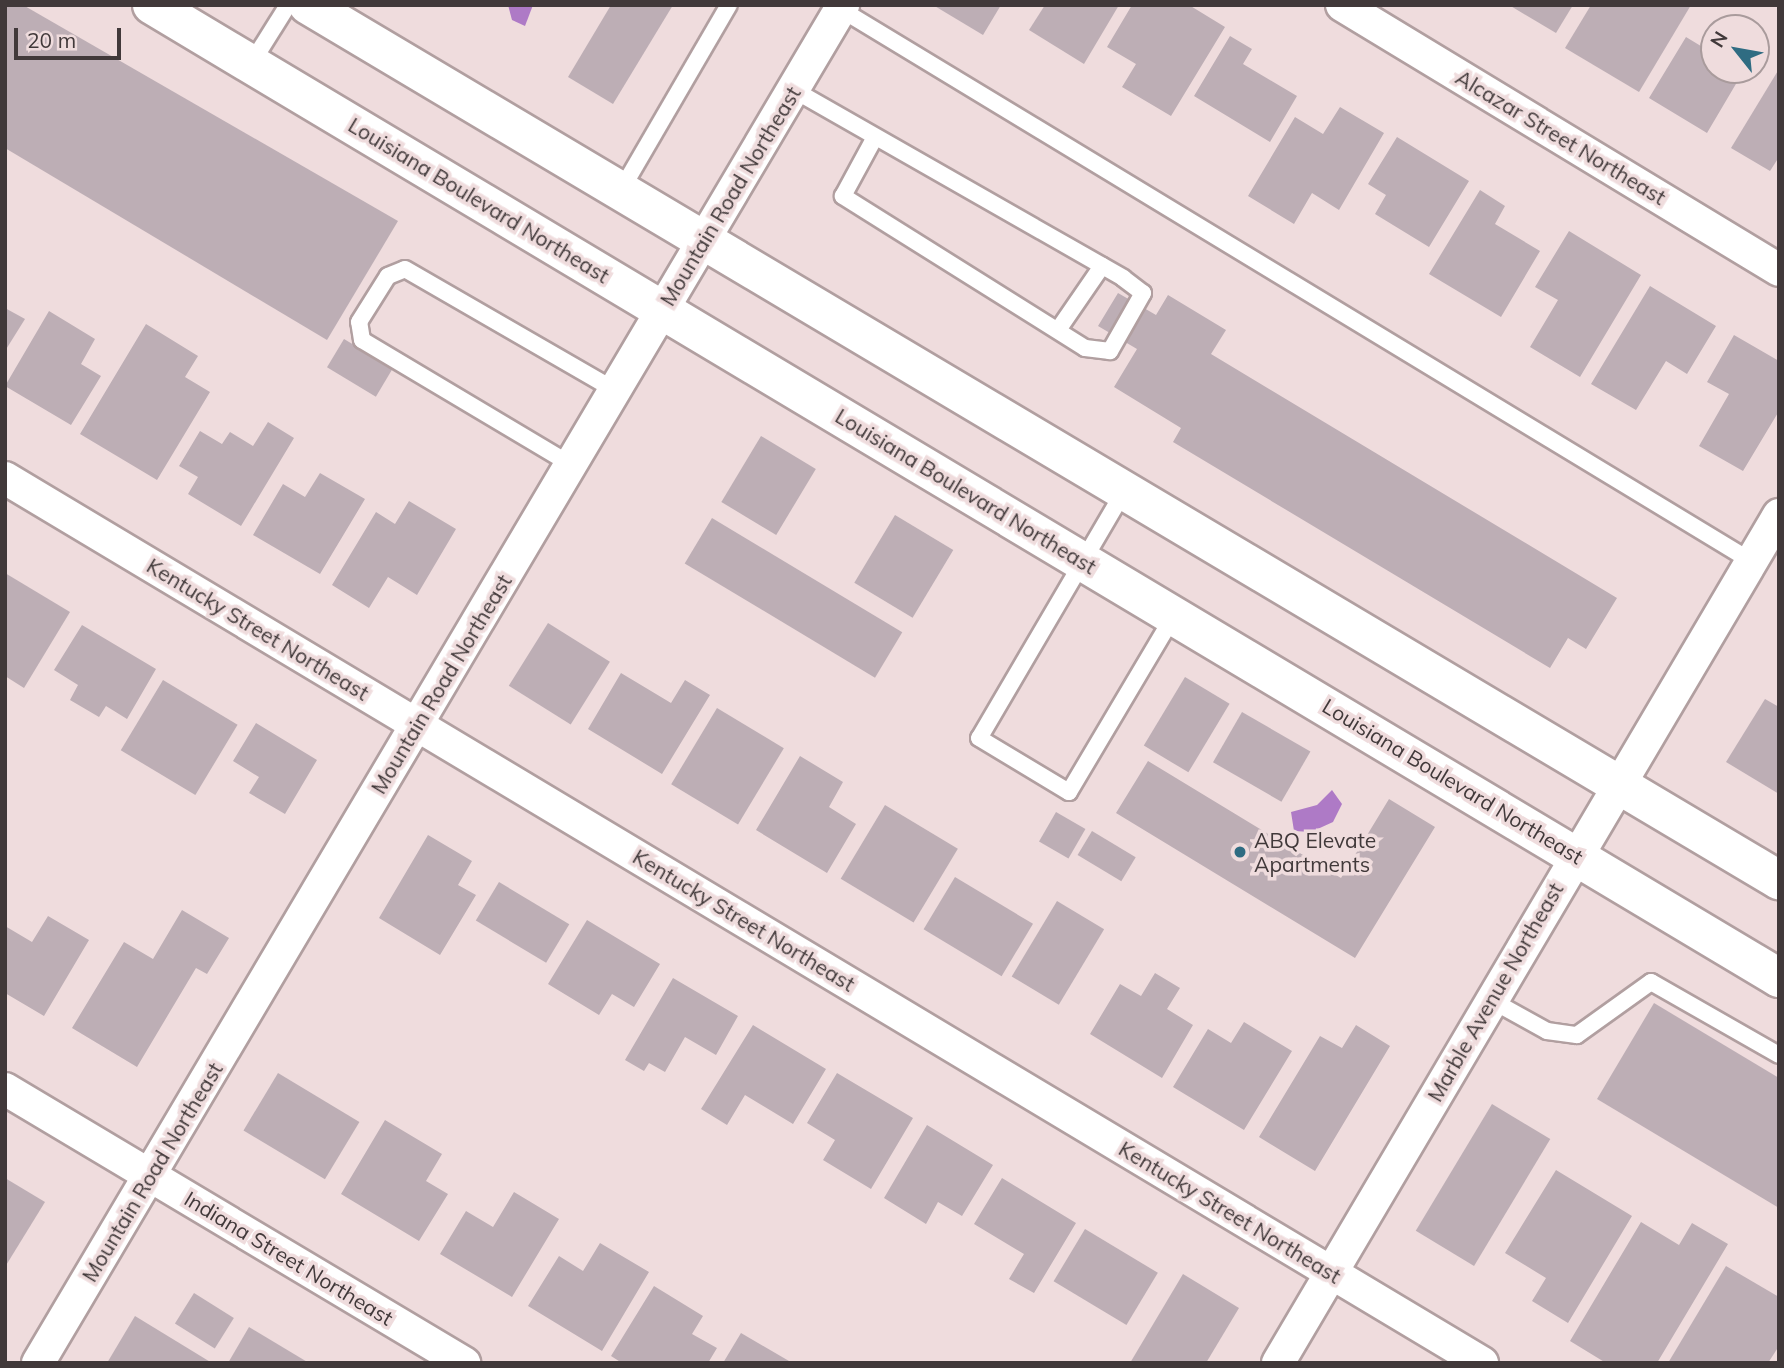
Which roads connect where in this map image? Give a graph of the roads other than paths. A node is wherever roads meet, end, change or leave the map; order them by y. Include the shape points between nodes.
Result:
1 (152, 5) edge
2 (288, 5) edge
3 (308, 5) edge
4 (729, 5) edge
5 (1342, 5) edge
6 (840, 6) edge
7 (251, 64) junction
8 (794, 90) junction
9 (875, 136) junction
10 (619, 194) junction
11 (703, 246) junction
12 (1101, 266) junction
13 (1779, 270) edge
14 (662, 309) junction
15 (1058, 330) junction
16 (615, 390) junction
17 (570, 464) junction
18 (5, 478) edge
19 (1123, 493) junction
20 (1779, 515) edge
21 (1082, 560) junction
22 (1751, 561) junction
23 (1174, 615) junction
24 (417, 724) junction
25 (1617, 783) junction
26 (1576, 855) junction
27 (1779, 880) edge
28 (1779, 978) edge
29 (1491, 1000) junction
30 (1779, 1055) edge
31 (5, 1089) edge
32 (151, 1176) junction
33 (1332, 1273) junction
34 (38, 1363) edge
35 (464, 1363) edge
36 (1278, 1363) edge
37 (1482, 1363) edge

1 - 7 main road, Louisiana Boulevard Northeast
2 - 7 lane
3 - 10 main road
4 - 10 lane
5 - 13 street, Alcazar Street Northeast
6 - 8 street, Mountain Road Northeast
6 - 22 lane
7 - 14 main road, Louisiana Boulevard Northeast
8 - 9 lane
8 - 11 street, Mountain Road Northeast
9 - 12 lane
9 - 15 lane via 843,196
10 - 11 main road
11 - 14 street, Mountain Road Northeast
11 - 19 main road
12 - 15 lane
12 - 15 lane via 1143,293 1110,351 1085,348
14 - 16 street, Mountain Road Northeast
14 - 21 main road, Louisiana Boulevard Northeast
16 - 17 street, Mountain Road Northeast
16 - 17 lane via 405,269 387,276 359,322 362,340
17 - 24 street, Mountain Road Northeast
18 - 24 street, Kentucky Street Northeast
19 - 21 lane
19 - 25 main road
20 - 22 street, Marble Avenue Northeast
21 - 23 main road, Louisiana Boulevard Northeast
21 - 23 lane via 979,738 1069,792
22 - 25 street, Marble Avenue Northeast
23 - 26 main road, Louisiana Boulevard Northeast
24 - 32 street, Mountain Road Northeast
24 - 33 street, Kentucky Street Northeast
25 - 26 street, Marble Avenue Northeast
25 - 27 main road
26 - 28 main road, Louisiana Boulevard Northeast
26 - 29 street, Marble Avenue Northeast
29 - 30 lane via 1547,1031 1577,1035 1651,982
29 - 33 street, Marble Avenue Northeast
31 - 32 street, Indiana Street Northeast
32 - 34 street, Mountain Road Northeast
32 - 35 street, Indiana Street Northeast
33 - 36 street, Marble Avenue Northeast
33 - 37 street, Kentucky Street Northeast

